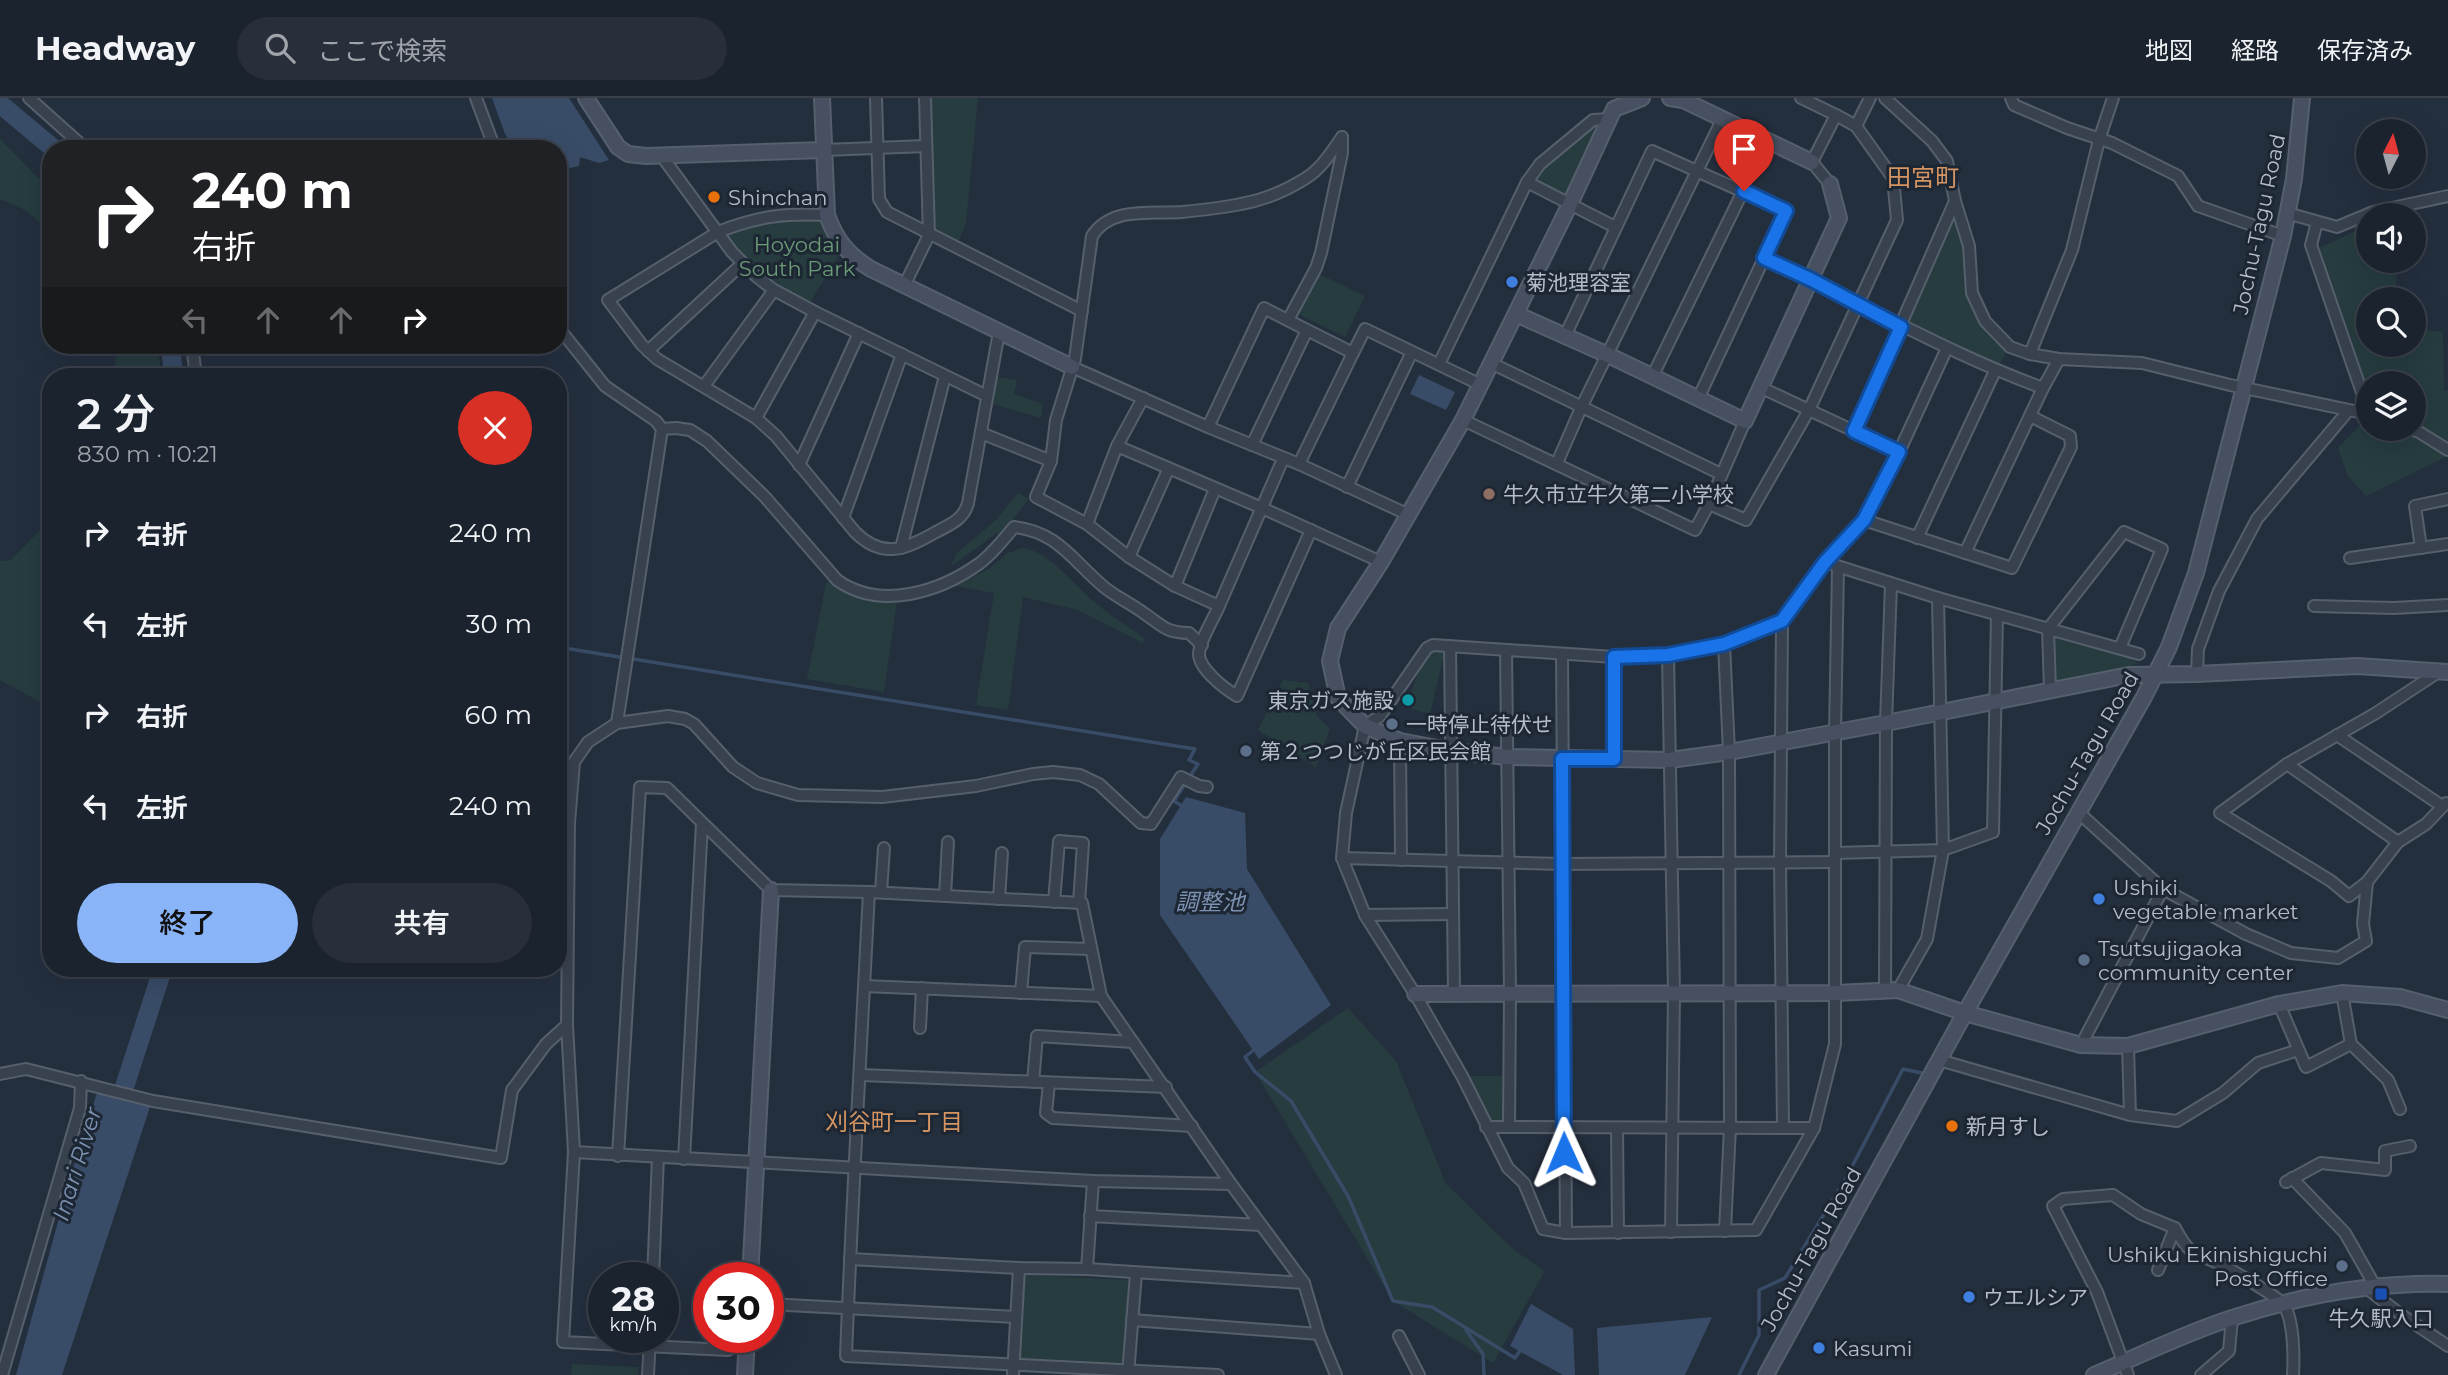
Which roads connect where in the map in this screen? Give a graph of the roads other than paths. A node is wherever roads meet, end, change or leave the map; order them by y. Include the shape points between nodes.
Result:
1 (29, 98) edge
2 (476, 98) edge
3 (586, 98) edge
4 (822, 98) edge
5 (876, 98) edge
6 (925, 98) edge
7 (1643, 98) edge
8 (1670, 98) edge
9 (1801, 98) edge
10 (1870, 98) edge
11 (1885, 98) edge
12 (2011, 98) edge
13 (2113, 98) edge
14 (2302, 98) edge
15 (1836, 115) junction
16 (1609, 119) junction
17 (1722, 120) junction
18 (1856, 126) junction
19 (76, 140) edge
20 (492, 140) edge
21 (2099, 140) junction
22 (926, 146) junction
23 (878, 148) junction
24 (824, 150) junction
25 (661, 155) junction
26 (1812, 162) junction
27 (1697, 170) junction
28 (1527, 182) junction
29 (1830, 184) joint
30 (1744, 191) junction
31 (2448, 196) edge
32 (1955, 201) junction
33 (1570, 204) junction
34 (2287, 213) junction
35 (827, 215) junction
36 (2317, 222) junction
37 (1615, 227) junction
38 (718, 232) junction
39 (929, 235) junction
40 (2283, 236) junction
41 (1764, 258) junction
42 (742, 264) junction
43 (1810, 279) junction
44 (904, 286) junction
45 (774, 290) junction
46 (1859, 304) junction
47 (1082, 311) junction
48 (815, 312) junction
49 (1516, 314) junction
50 (1289, 320) junction
51 (1901, 327) junction
52 (1307, 330) junction
53 (999, 332) junction
54 (859, 333) junction
55 (1565, 336) junction
56 (567, 338) edge
57 (1947, 348) junction
58 (648, 351) junction
59 (1412, 352) junction
60 (1353, 353) junction
61 (902, 354) junction
62 (1608, 355) junction
63 (2030, 355) junction
64 (2059, 359) junction
65 (1491, 363) junction
66 (1439, 364) junction
67 (1072, 366) junction
68 (1995, 371) junction
69 (944, 376) junction
70 (1651, 377) junction
71 (2356, 377) edge
72 (1481, 385) junction
73 (704, 386) junction
74 (1762, 388) junction
75 (2043, 388) junction
76 (2243, 388) junction
77 (987, 396) junction
78 (1143, 398) junction
79 (1698, 399) junction
80 (1581, 408) junction
81 (1809, 411) junction
82 (2348, 411) junction
83 (2356, 411) edge
84 (2030, 416) junction
85 (756, 418) junction
86 (1463, 420) junction
87 (1745, 421) junction
88 (1208, 427) junction
89 (662, 429) junction
90 (1854, 431) junction
91 (981, 433) junction
92 (2426, 438) edge
93 (1252, 445) junction
94 (1117, 446) junction
95 (2448, 450) edge
96 (1899, 452) junction
97 (1283, 459) junction
98 (1051, 461) junction
99 (1557, 463) junction
100 (1299, 464) junction
101 (799, 465) junction
102 (1168, 470) junction
103 (1721, 474) junction
104 (1347, 487) junction
105 (1215, 489) junction
106 (2448, 499) edge
107 (1709, 504) junction
108 (1262, 508) junction
109 (1409, 515) junction
110 (843, 518) junction
111 (1864, 520) junction
112 (1087, 524) junction
113 (1311, 530) junction
114 (1917, 538) junction
115 (2448, 544) edge
116 (901, 548) junction
117 (2421, 548) junction
118 (1965, 553) junction
119 (1129, 557) junction
120 (2350, 558) dead end
121 (1381, 562) junction
122 (1825, 562) junction
123 (1838, 567) junction
124 (1891, 584) junction
125 (1175, 586) junction
126 (1938, 598) junction
127 (2448, 605) edge
128 (1219, 606) junction
129 (2314, 606) dead end
130 (1997, 615) junction
131 (1782, 621) junction
132 (2048, 629) junction
133 (1724, 644) junction
134 (1202, 645) junction
135 (1450, 646) junction
136 (2120, 648) junction
137 (1506, 650) junction
138 (1562, 654) junction
139 (2139, 654) dead end
140 (1668, 655) junction
141 (1614, 657) junction
142 (2444, 671) edge
143 (2197, 674) junction
144 (2156, 675) junction
145 (2050, 690) junction
146 (1995, 702) junction
147 (1941, 711) junction
148 (617, 723) junction
149 (1886, 723) junction
150 (1365, 726) junction
151 (1835, 733) junction
152 (2337, 735) junction
153 (1400, 741) junction
154 (1781, 743) junction
155 (1453, 751) junction
156 (1729, 752) junction
157 (1507, 757) junction
158 (1562, 759) junction
159 (1614, 759) junction
160 (1670, 760) junction
161 (2287, 764) junction
162 (1207, 787) dead end
163 (2445, 804) edge
164 (2078, 812) junction
165 (702, 823) junction
166 (947, 842) dead end
167 (2398, 842) junction
168 (884, 848) dead end
169 (1943, 850) junction
170 (1887, 852) junction
171 (1002, 853) dead end
172 (1342, 858) junction
173 (1835, 858) junction
174 (1401, 860) junction
175 (1451, 862) junction
176 (1508, 862) junction
177 (1729, 862) junction
178 (1780, 862) junction
179 (1671, 863) junction
180 (1562, 864) junction
181 (2367, 882) junction
182 (2163, 889) junction
183 (771, 890) junction
184 (869, 892) junction
185 (881, 892) junction
186 (945, 896) junction
187 (999, 899) junction
188 (1054, 902) junction
189 (1079, 903) junction
190 (1453, 914) junction
191 (1365, 915) junction
192 (1091, 949) junction
193 (864, 986) junction
194 (922, 988) junction
195 (1891, 990) junction
196 (1728, 992) junction
197 (1021, 993) junction
198 (1510, 993) junction
199 (1563, 993) junction
200 (1674, 993) junction
201 (1836, 993) junction
202 (2342, 993) junction
203 (1415, 994) junction
204 (1454, 994) junction
205 (1780, 994) junction
206 (1101, 996) junction
207 (2279, 1004) junction
208 (2448, 1010) edge
209 (1965, 1013) junction
210 (567, 1025) junction
211 (920, 1028) dead end
212 (1133, 1042) junction
213 (2351, 1044) junction
214 (2081, 1045) junction
215 (2128, 1046) junction
216 (2298, 1050) junction
217 (1939, 1060) junction
218 (0, 1074) edge
219 (861, 1076) junction
220 (1033, 1082) junction
221 (87, 1083) junction
222 (1049, 1083) junction
223 (1166, 1087) junction
224 (2400, 1109) dead end
225 (2130, 1115) junction
226 (1192, 1126) junction
227 (1509, 1126) junction
228 (1564, 1126) junction
229 (1783, 1126) junction
230 (1486, 1127) junction
231 (1730, 1127) junction
232 (1617, 1128) junction
233 (1672, 1128) junction
234 (1814, 1128) junction
235 (2410, 1146) dead end
236 (575, 1152) junction
237 (618, 1156) junction
238 (658, 1157) junction
239 (684, 1159) junction
240 (757, 1161) junction
241 (853, 1168) junction
242 (1093, 1181) junction
243 (1231, 1184) junction
244 (1090, 1216) junction
245 (1261, 1224) junction
246 (2175, 1228) junction
247 (1725, 1231) junction
248 (1671, 1232) junction
249 (1566, 1233) junction
250 (1618, 1233) junction
251 (850, 1259) junction
252 (654, 1262) edge
253 (751, 1262) edge
254 (1019, 1268) junction
255 (1087, 1269) junction
256 (2158, 1270) dead end
257 (1136, 1273) junction
258 (1304, 1283) junction
259 (2448, 1284) edge
260 (2370, 1287) junction
261 (2283, 1303) junction
262 (784, 1305) edge
263 (848, 1308) junction
264 (1016, 1317) junction
265 (2232, 1318) junction
266 (1132, 1320) junction
267 (1320, 1334) junction
268 (1399, 1336) dead end
269 (588, 1342) edge
270 (2448, 1346) edge
271 (649, 1353) edge
272 (747, 1353) edge
273 (2126, 1369) edge
274 (1014, 1370) edge
275 (1128, 1373) edge
276 (2, 1375) edge
277 (648, 1375) edge
278 (746, 1375) edge
279 (1218, 1375) edge
280 (1336, 1375) edge
281 (1419, 1375) edge
282 (1766, 1375) edge
283 (2094, 1375) edge
284 (2202, 1375) edge
285 (2293, 1375) edge

1 - 19 street
2 - 20 street
3 - 25 street via 623,152
4 - 24 street
5 - 23 street
6 - 22 street
7 - 16 street via 1614,108
8 - 17 street
9 - 15 street
10 - 18 street
11 - 32 street via 1947,160
12 - 21 street via 2014,105
13 - 21 street
14 - 34 street, Jochu-Tagu Road
15 - 18 street
15 - 26 street
16 - 28 street via 1593,120 1540,164
16 - 33 street
17 - 26 street
17 - 27 street
18 - 46 street via 1893,178 1897,220
21 - 40 street via 2178,176 2199,206
21 - 63 street via 2072,250
22 - 23 street
22 - 39 street
23 - 24 street
23 - 39 street via 883,208
24 - 25 street
24 - 35 street
25 - 38 street
26 - 29 street
27 - 30 street
27 - 37 street via 1652,151
27 - 62 street
28 - 33 street
28 - 66 street
29 - 43 street via 1839,218
30 - 41 street via 1786,211
30 - 70 street
31 - 36 street via 2373,212 2337,227
32 - 51 street
32 - 63 street via 1969,246 1972,293 1985,321 2010,347
33 - 37 street
33 - 49 street
34 - 36 street
34 - 40 street, Jochu-Tagu Road
35 - 38 street via 758,217
35 - 44 street via 846,251
36 - 71 street via 2311,245
37 - 55 street
38 - 42 street
38 - 58 street via 608,300
39 - 44 street
39 - 47 street
40 - 76 street, Jochu-Tagu Road
41 - 43 street
41 - 79 street
42 - 45 street
42 - 58 street
43 - 46 street
43 - 74 street
44 - 53 street
45 - 48 street
45 - 73 street
46 - 51 street
46 - 81 street
47 - 50 street via 1092,236 1108,219 1265,198 1309,176 1342,137 1321,253
47 - 67 street
48 - 54 street
48 - 85 street
49 - 55 street
49 - 65 street
50 - 52 street
50 - 88 street via 1264,308
51 - 57 street
51 - 90 street
52 - 60 street
52 - 93 street
53 - 67 street
53 - 77 street
54 - 61 street
54 - 101 street
55 - 62 street
56 - 89 street via 605,386
57 - 68 street
57 - 96 street
58 - 73 street
59 - 60 street via 1365,329
59 - 66 street
59 - 104 street
60 - 100 street
61 - 69 street
61 - 110 street
62 - 70 street
62 - 80 street
63 - 64 street
64 - 75 street
64 - 76 street via 2142,363
65 - 72 street
65 - 80 street
66 - 72 street
67 - 78 street
67 - 98 street via 1056,420
68 - 75 street
68 - 114 street
69 - 77 street
69 - 116 street
70 - 79 street
72 - 86 street
73 - 85 street
74 - 81 street
74 - 87 street
75 - 84 street
76 - 82 street
76 - 144 street, Jochu-Tagu Road via 2196,573
77 - 91 street
78 - 88 street
78 - 94 street
79 - 87 street
80 - 99 street
80 - 103 street
81 - 90 street
81 - 107 street via 1746,520
82 - 83 street
82 - 143 street via 2258,519 2219,591 2198,649
84 - 118 street
84 - 118 street via 2070,436 2071,447 2012,568
85 - 101 street
86 - 99 street
86 - 109 street
87 - 103 street
88 - 93 street
89 - 134 street via 690,430 707,441 850,589 878,597 936,588 978,564 1014,527 1030,529 1053,539 1105,588 1162,627 1189,633
89 - 148 street
90 - 96 street
91 - 98 street
91 - 116 street via 963,516
92 - 95 street
93 - 97 street
94 - 102 street
94 - 112 street
96 - 111 street
97 - 100 street
97 - 108 street
98 - 112 street via 1036,497
99 - 107 street via 1695,530
100 - 104 street
101 - 110 street
102 - 105 street
102 - 119 street
103 - 107 street
104 - 109 street
105 - 108 street
105 - 125 street
106 - 117 street via 2415,506
108 - 113 street
108 - 128 street
109 - 121 street
110 - 116 street via 872,545
111 - 114 street
111 - 122 street
112 - 119 street
113 - 121 street
113 - 134 street via 1237,696 1201,663
114 - 118 street
115 - 117 street
117 - 120 street
119 - 125 street
121 - 150 street via 1338,628 1330,661 1338,698
122 - 123 street
122 - 131 street
123 - 124 street
123 - 151 street
124 - 126 street
124 - 149 street
125 - 128 street
126 - 130 street
126 - 147 street
127 - 129 street
128 - 134 street
130 - 132 street
130 - 146 street
131 - 133 street
131 - 154 street
132 - 136 street
132 - 136 street via 2124,532 2162,549
132 - 145 street
133 - 140 street
133 - 156 street
135 - 137 street
135 - 150 street via 1427,648 1380,716
135 - 155 street
136 - 139 street
137 - 138 street
137 - 157 street
138 - 141 street
138 - 158 street
140 - 141 street
140 - 160 street
141 - 159 street
142 - 143 street via 2357,666
142 - 152 street
143 - 144 street
144 - 145 street via 2129,675
144 - 164 street, Jochu-Tagu Road
145 - 146 street
146 - 147 street
146 - 169 street via 1993,832
147 - 149 street
147 - 169 street
148 - 162 street via 668,716 685,719 733,767 757,783 798,795 882,796 1053,772 1080,775 1099,784 1141,823 1151,824 1181,777
148 - 210 street via 588,742 574,762
149 - 151 street
149 - 170 street
150 - 153 street
150 - 172 street via 1346,813
151 - 154 street
151 - 173 street
152 - 161 street
152 - 163 street
153 - 155 street
153 - 174 street
154 - 156 street
154 - 178 street
155 - 157 street
155 - 175 street
156 - 160 street
156 - 177 street
157 - 158 street
157 - 176 street
158 - 159 street
158 - 180 street
159 - 160 street
160 - 179 street
161 - 167 street
161 - 181 street via 2220,813 2349,896
163 - 167 street via 2426,824
164 - 182 street
164 - 209 street, Jochu-Tagu Road
165 - 183 street
165 - 237 street via 667,788 640,787
165 - 239 street
166 - 186 street
167 - 181 street
168 - 185 street
169 - 170 street
169 - 195 street via 1927,939
170 - 173 street
170 - 195 street
171 - 187 street
172 - 174 street
172 - 191 street
173 - 178 street
173 - 201 street
174 - 175 street
175 - 176 street
175 - 190 street
176 - 180 street
176 - 198 street
177 - 178 street
177 - 179 street
177 - 196 street
178 - 205 street
179 - 180 street
179 - 200 street
180 - 199 street
181 - 182 street via 2365,941 2338,958 2291,953
182 - 214 street
183 - 184 street
183 - 240 street
184 - 185 street
184 - 193 street
185 - 186 street
186 - 187 street
187 - 188 street
188 - 189 street
188 - 189 street via 1059,841 1083,843
189 - 192 street
190 - 191 street
190 - 204 street
191 - 203 street
192 - 197 street via 1025,947
192 - 206 street
193 - 194 street
193 - 219 street
194 - 197 street
194 - 211 street
195 - 201 street
195 - 209 street
196 - 200 street
196 - 205 street
196 - 231 street
197 - 206 street
198 - 199 street
198 - 204 street
198 - 227 street
199 - 200 street
199 - 228 street
200 - 233 street
201 - 205 street
201 - 234 street via 1836,1044
202 - 207 street
202 - 208 street via 2400,997
202 - 213 street
203 - 204 street
203 - 230 street
205 - 229 street
206 - 212 street
207 - 215 street
207 - 216 street
209 - 214 street
209 - 217 street, Jochu-Tagu Road
210 - 221 street via 512,1090 501,1158 153,1101
210 - 236 street
212 - 220 street via 1037,1036
212 - 223 street
213 - 216 street via 2306,1066
213 - 224 street via 2388,1080
214 - 215 street
215 - 225 street
216 - 225 street via 2258,1063 2223,1093 2177,1121
217 - 225 street
217 - 282 street, Jochu-Tagu Road
218 - 221 street via 26,1069
219 - 220 street
219 - 241 street
220 - 222 street
221 - 276 street
222 - 223 street
222 - 226 street via 1046,1113 1053,1118
223 - 226 street
226 - 243 street
227 - 228 street
227 - 230 street
228 - 232 street
228 - 249 street
229 - 231 street
229 - 234 street
230 - 249 street via 1508,1168 1524,1183 1543,1229
231 - 233 street
231 - 247 street
232 - 233 street
232 - 250 street
233 - 248 street
234 - 247 street via 1756,1230
235 - 260 street via 2385,1151 2385,1170 2320,1163 2289,1180 2345,1233
236 - 237 street
236 - 269 street via 563,1342
237 - 238 street
238 - 239 street
238 - 252 street
239 - 240 street
240 - 241 street
240 - 253 street
241 - 242 street
241 - 251 street
242 - 243 street
242 - 244 street
243 - 245 street
244 - 245 street
244 - 255 street
245 - 258 street
246 - 256 street
246 - 261 street via 2187,1250 2222,1265
246 - 273 street via 2141,1214 2113,1195 2063,1199 2053,1206 2097,1292
247 - 248 street
248 - 250 street
249 - 250 street
251 - 254 street
251 - 263 street
254 - 255 street
254 - 264 street
255 - 257 street
257 - 258 street
257 - 266 street
258 - 267 street
259 - 260 street
260 - 261 street
260 - 270 street
261 - 265 street
261 - 285 street via 2289,1318
262 - 263 street
263 - 264 street
263 - 274 street via 846,1356
264 - 274 street
265 - 273 street
265 - 284 street via 2229,1351
266 - 267 street
266 - 275 street
267 - 280 street
268 - 281 street
271 - 277 street
272 - 278 street
273 - 283 street
274 - 275 street
275 - 279 street

